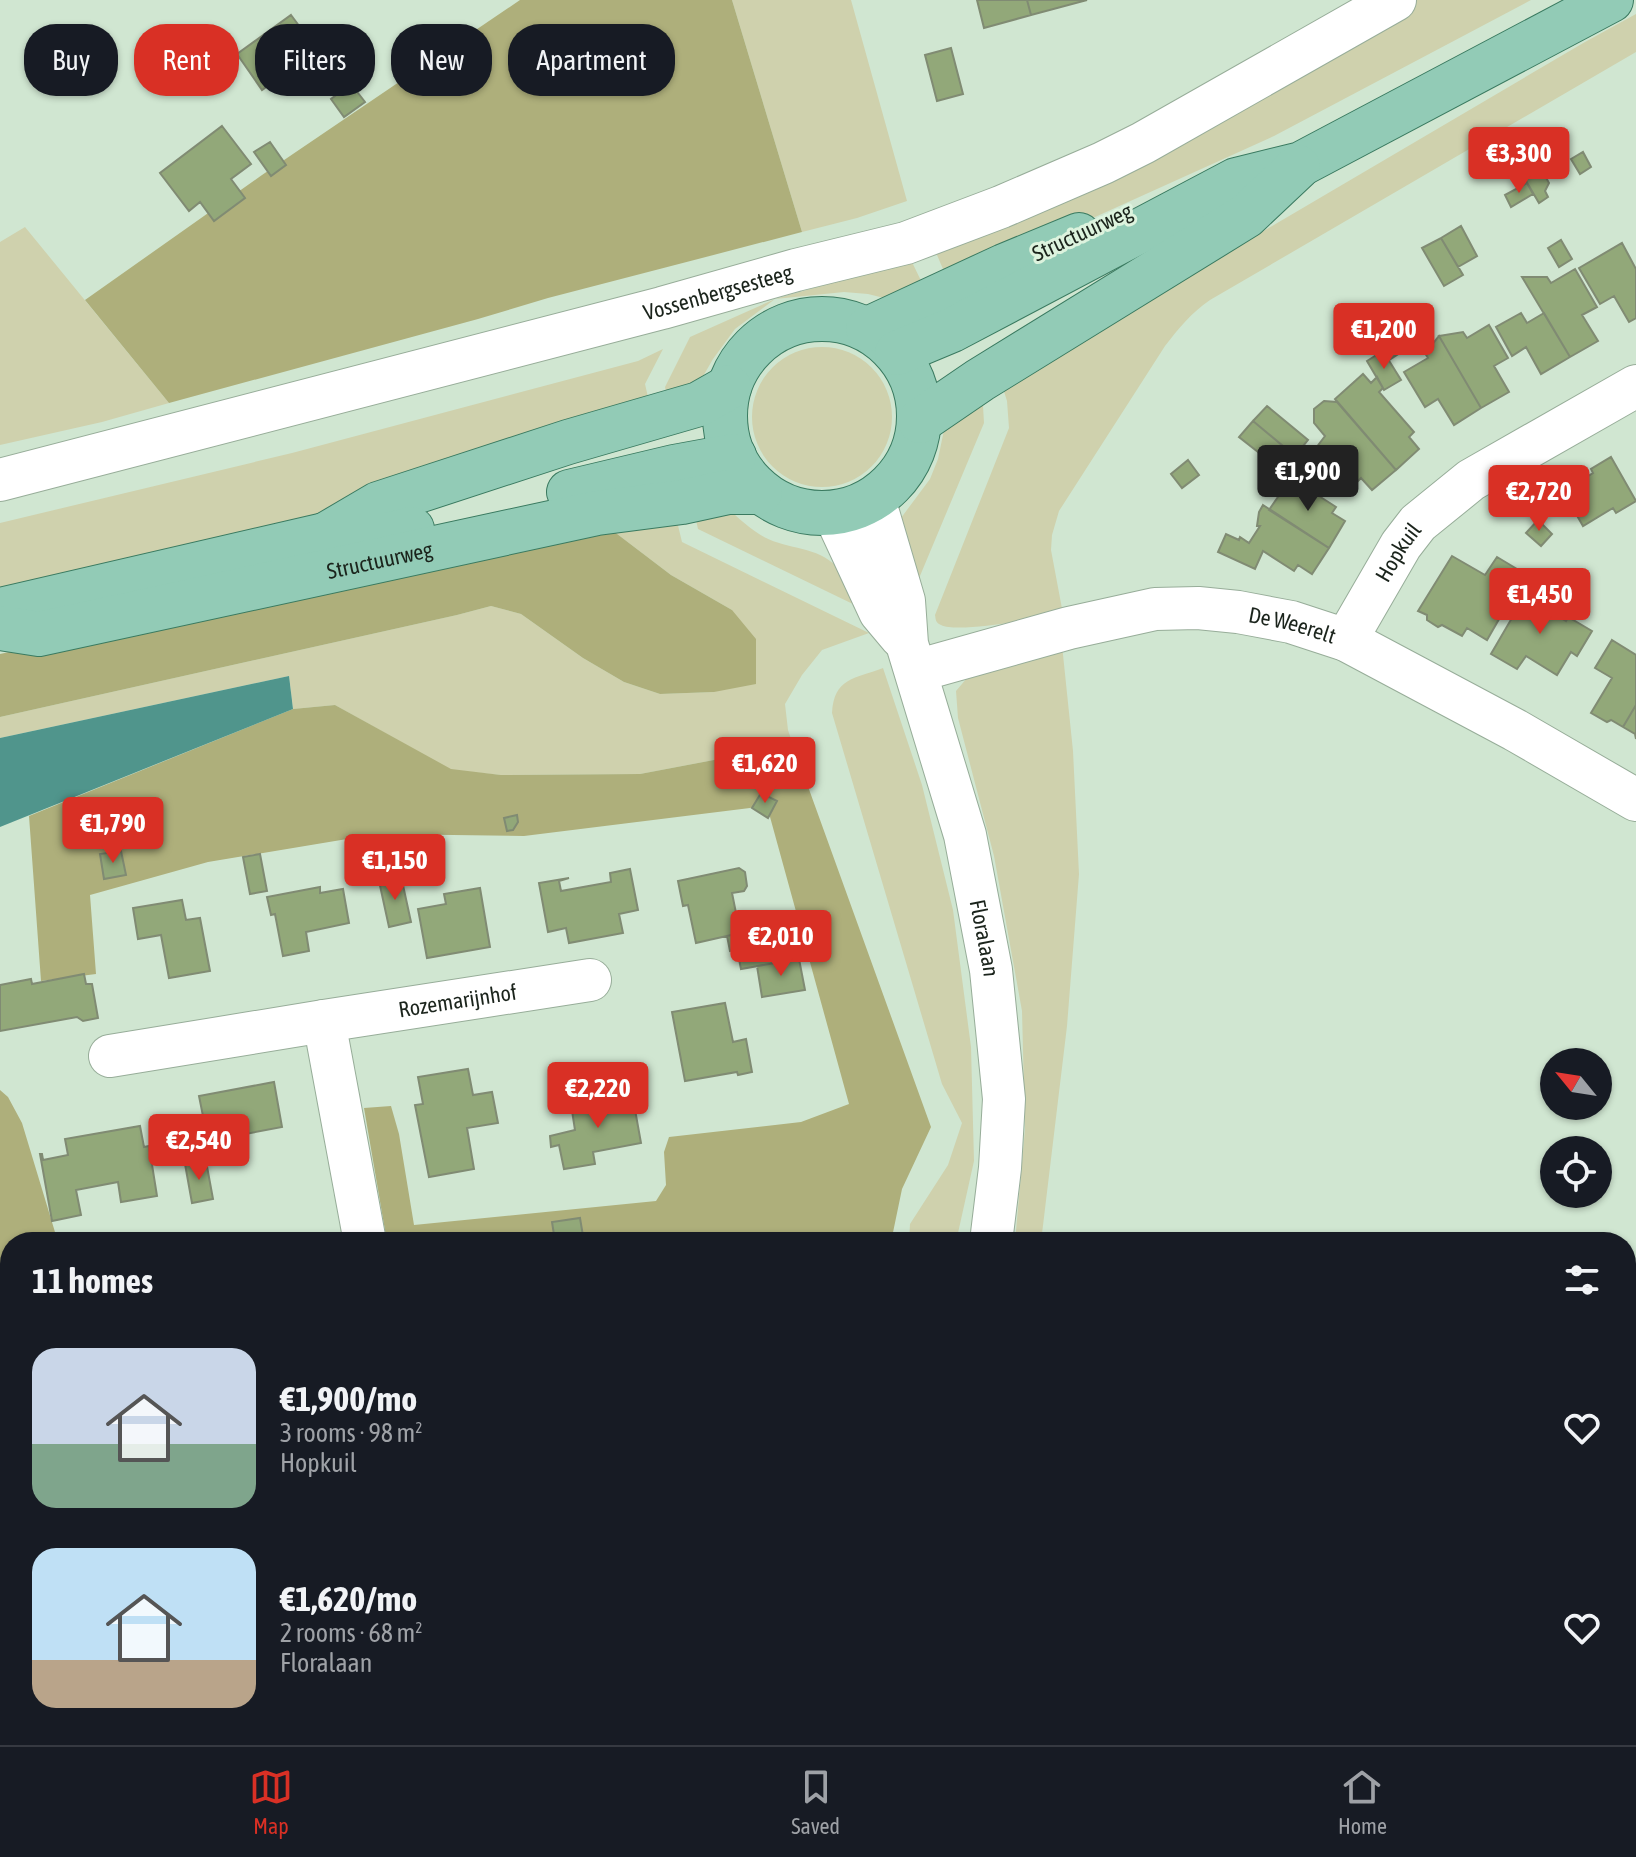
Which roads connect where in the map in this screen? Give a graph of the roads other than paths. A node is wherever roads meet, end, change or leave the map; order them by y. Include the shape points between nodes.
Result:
1 (1395, 0) edge
2 (1611, 0) edge
3 (1301, 164) junction
4 (882, 341) junction
5 (1636, 386) edge
6 (729, 387) junction
7 (920, 421) junction
8 (734, 456) junction
9 (0, 480) edge
10 (760, 492) junction
11 (854, 506) junction
12 (325, 535) junction
13 (0, 610) edge
14 (0, 628) edge
15 (1346, 640) junction
16 (912, 658) junction
17 (1636, 800) edge
18 (590, 980) dead end
19 (324, 1021) junction
20 (110, 1056) dead end
21 (363, 1232) edge
22 (992, 1232) edge

1 - 9 street, Vossenbergsesteeg via 1103,163 906,243
2 - 3 main road, Structuurweg
3 - 4 main road, Structuurweg via 1229,162 1004,266
3 - 7 main road, Structuurweg via 1246,216
4 - 6 main road via 851,323 801,320 769,334 745,357
4 - 7 main road via 910,374
5 - 15 street, Hopkuil via 1471,480 1428,513 1401,545
6 - 8 main road via 725,416
6 - 12 main road, Structuurweg via 699,404 378,504
7 - 11 main road via 906,466 892,484
8 - 10 main road
8 - 12 main road, Structuurweg via 387,535
10 - 11 main road via 814,513
10 - 14 main road, Structuurweg via 728,492 597,513 39,634
11 - 16 street, Floralaan via 880,612
12 - 13 main road, Structuurweg
15 - 16 street, De Weerelt via 1238,612 1155,609
15 - 17 street, De Weerelt
16 - 22 street, Floralaan via 965,835 991,970 1004,1099
18 - 19 street, Rozemarijnhof
19 - 20 street, Rozemarijnhof
19 - 21 street

